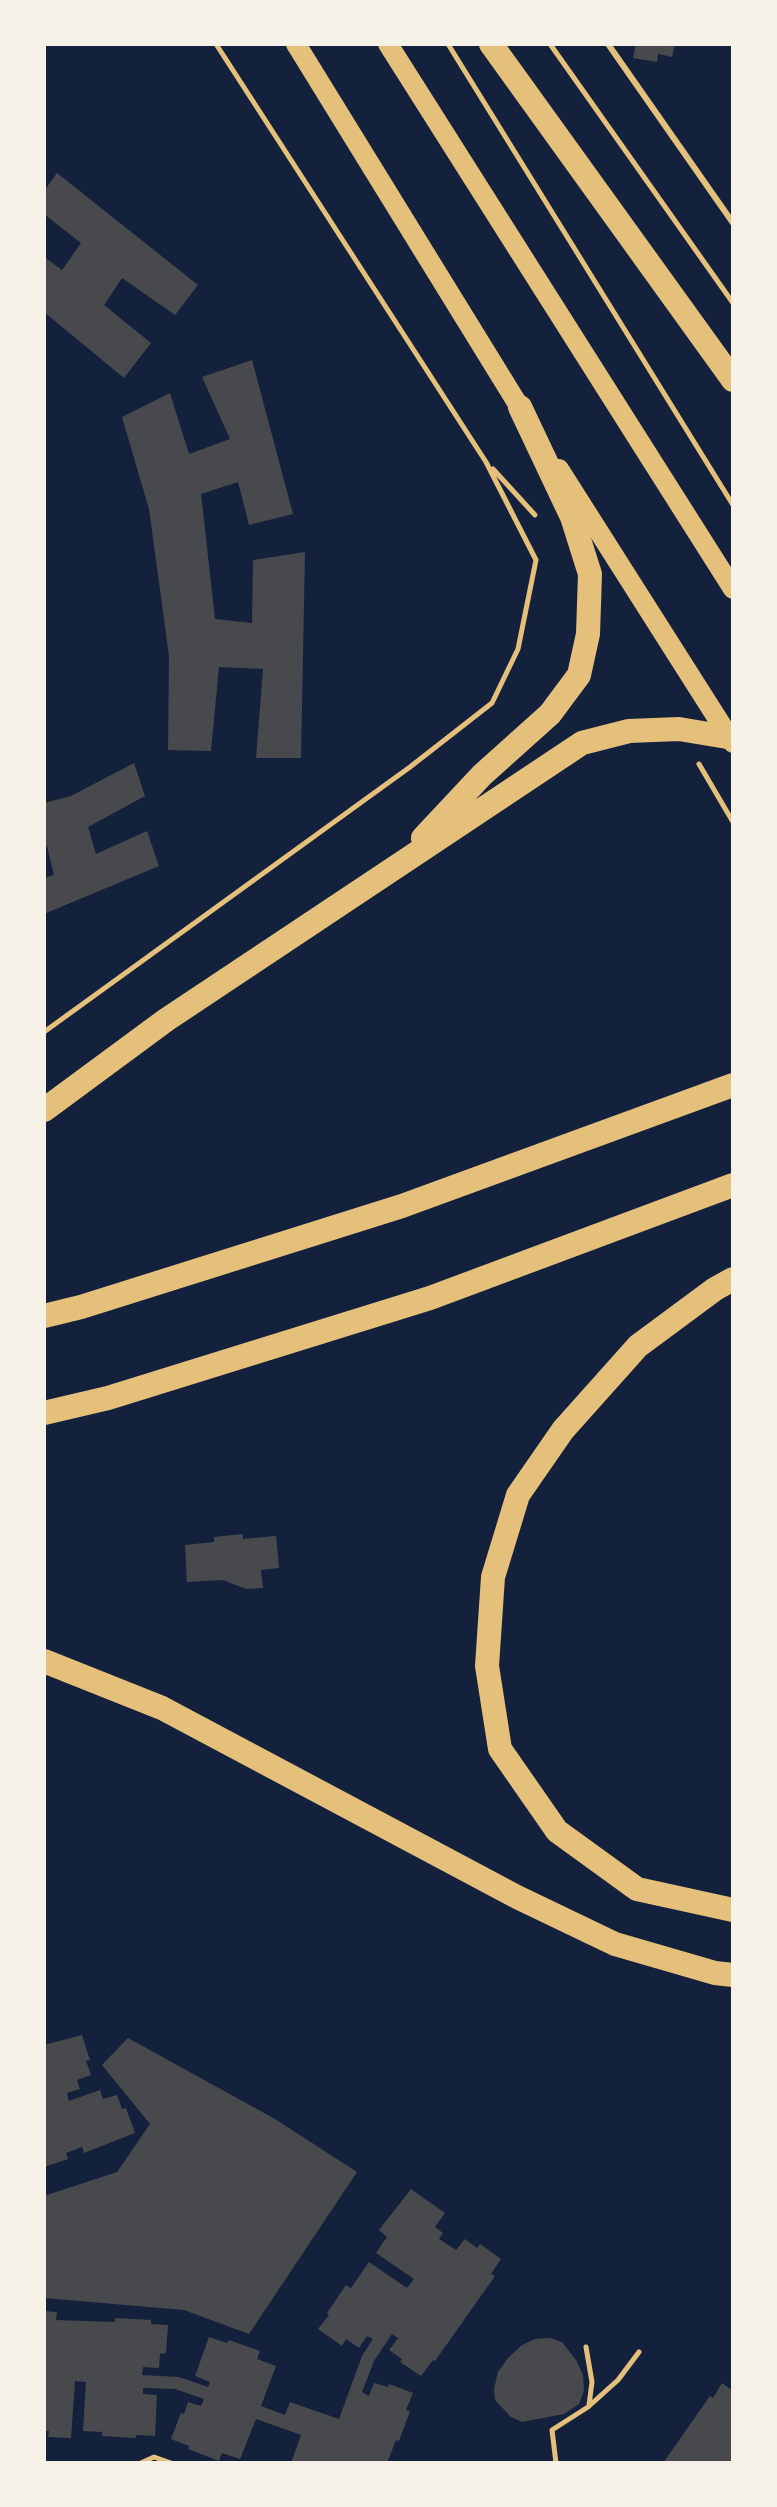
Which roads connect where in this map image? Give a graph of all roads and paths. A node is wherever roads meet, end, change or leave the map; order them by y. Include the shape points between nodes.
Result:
1 (216, 44) edge
2 (296, 44) edge
3 (388, 44) edge
4 (448, 44) edge
5 (491, 44) edge
6 (550, 44) edge
7 (608, 44) edge
8 (733, 223) edge
9 (733, 303) edge
10 (733, 380) edge
11 (520, 407) junction
12 (486, 462) junction
13 (733, 505) edge
14 (538, 518) dead end
15 (733, 589) edge
16 (679, 729) junction
17 (732, 739) edge
18 (733, 822) edge
19 (396, 866) junction
20 (44, 1032) edge
21 (733, 1085) edge
22 (44, 1110) edge
23 (733, 1185) edge
24 (733, 1279) edge
25 (44, 1316) edge
26 (44, 1413) edge
27 (44, 1661) edge
28 (733, 1910) edge
29 (733, 1975) edge
30 (586, 2347) dead end
31 (639, 2352) dead end
32 (588, 2407) junction
33 (141, 2463) edge
34 (171, 2463) edge
35 (556, 2463) edge

1 - 12 path
2 - 11 main road
3 - 15 main road
4 - 13 path
5 - 10 highway
6 - 9 path
7 - 8 lane
11 - 17 main road
11 - 19 highway via 572,517 590,574 588,634 579,675 550,714 482,775
12 - 14 path
12 - 20 path via 536,560 518,649 492,703
16 - 17 highway
16 - 18 path
16 - 19 highway via 629,731 582,743
19 - 22 highway via 166,1020
21 - 25 highway via 402,1206
23 - 26 highway via 430,1298
24 - 28 highway via 638,1346 563,1430 518,1495 493,1577 487,1666 500,1749 557,1831 637,1889
27 - 29 highway via 162,1708 615,1944
30 - 32 path via 592,2382
31 - 32 path
32 - 35 path via 552,2430
33 - 34 path via 154,2457

